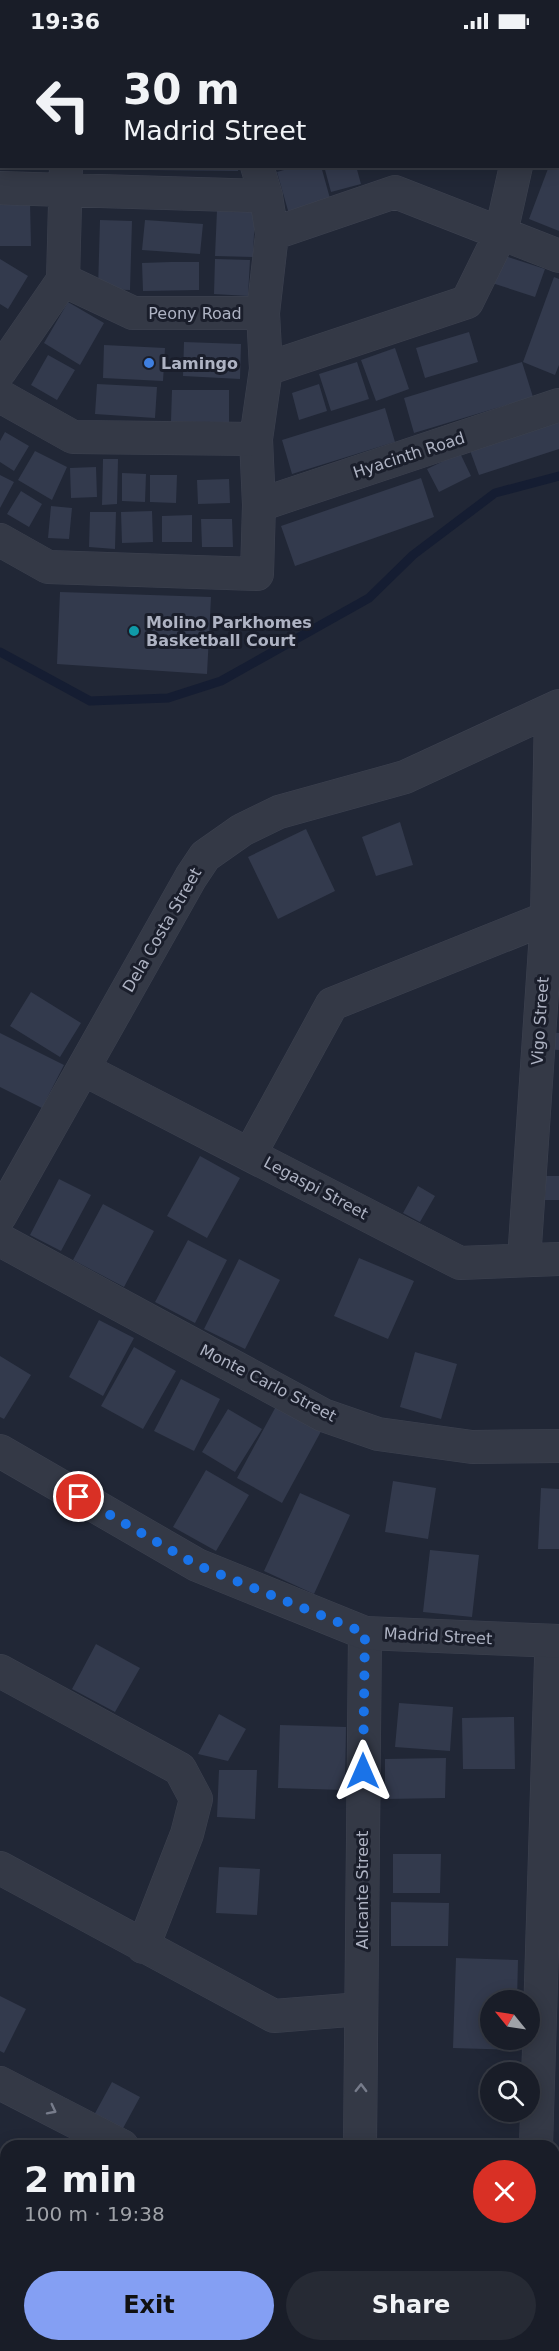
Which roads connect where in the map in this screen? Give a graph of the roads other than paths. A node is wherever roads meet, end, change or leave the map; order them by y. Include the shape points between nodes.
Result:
1 (516, 168) edge
2 (65, 178) edge
3 (392, 179) edge
4 (262, 181) edge
5 (0, 188) edge
6 (501, 233) junction
7 (272, 234) junction
8 (559, 256) edge
9 (63, 280) junction
10 (263, 313) junction
11 (266, 369) junction
12 (0, 370) edge
13 (0, 396) edge
14 (559, 405) edge
15 (256, 439) junction
16 (259, 504) junction
17 (0, 540) edge
18 (555, 709) edge
19 (548, 918) junction
20 (83, 1069) junction
21 (250, 1154) junction
22 (0, 1216) edge
23 (0, 1240) edge
24 (559, 1259) edge
25 (524, 1260) junction
26 (559, 1446) edge
27 (0, 1451) edge
28 (0, 1473) edge
29 (364, 1643) junction
30 (555, 1650) edge
31 (0, 1671) edge
32 (0, 1868) edge
33 (143, 1947) junction
34 (362, 2009) junction
35 (1, 2086) edge
36 (110, 2140) edge
37 (360, 2140) edge
38 (536, 2140) edge

1 - 6 street
2 - 4 street
2 - 5 street
2 - 9 street
3 - 6 street
3 - 7 street
4 - 7 street
6 - 8 street
6 - 11 street via 467,302
7 - 10 street
9 - 10 street, Peony Road via 133,313
9 - 12 street
10 - 11 street
11 - 15 street
13 - 15 street via 73,437
14 - 16 street, Hyacinth Road
15 - 16 street
16 - 17 street via 257,574 48,567
18 - 19 street, Vigo Street
18 - 20 street, Dela Costa Street via 405,777 279,812 242,830 205,856
19 - 21 street via 332,1004
19 - 25 street, Vigo Street
20 - 21 street, Legaspi Street
20 - 22 street, Dela Costa Street
21 - 25 street, Legaspi Street via 460,1263
23 - 26 street, Monte Carlo Street via 323,1414 378,1434 472,1448
24 - 25 street, Legaspi Street
27 - 29 street, Madrid Street via 197,1565
28 - 29 street, Madrid Street via 199,1585
29 - 30 street, Madrid Street
29 - 34 street, Alicante Street
30 - 38 street
31 - 33 street via 180,1769 196,1799
32 - 33 street
33 - 34 street via 274,2016
37 -> 34 street, Alicante Street
35 -> 36 street

